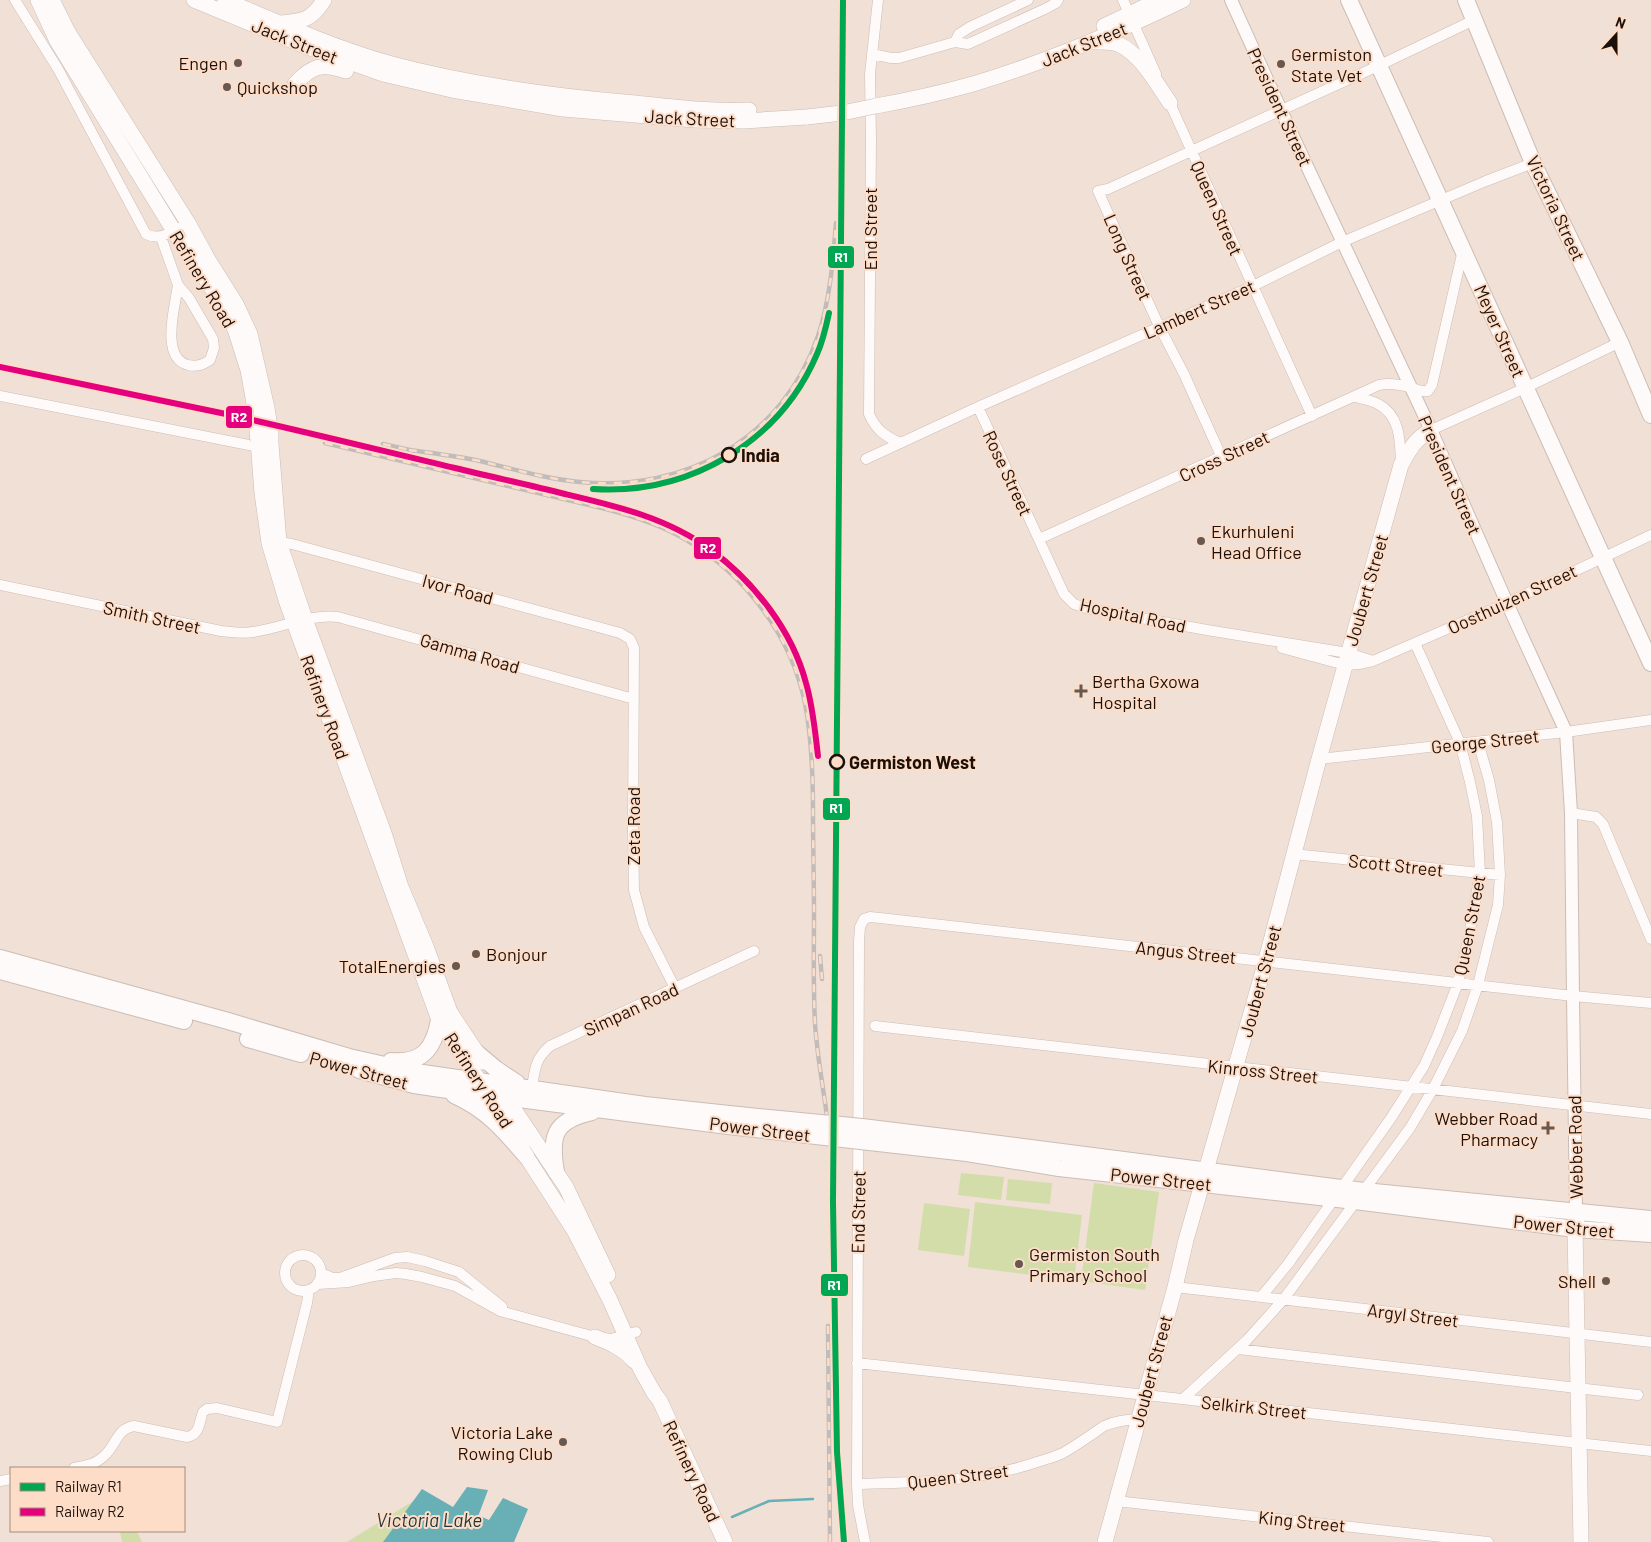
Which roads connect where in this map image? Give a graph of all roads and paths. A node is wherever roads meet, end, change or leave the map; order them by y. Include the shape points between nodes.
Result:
1 (14, 0) edge
2 (38, 0) edge
3 (52, 0) edge
4 (194, 0) edge
5 (226, 0) edge
6 (324, 0) edge
7 (878, 0) edge
8 (1028, 0) edge
9 (1058, 0) edge
10 (1159, 0) edge
11 (1183, 0) edge
12 (1231, 0) edge
13 (1349, 0) edge
14 (1466, 0) edge
15 (1129, 13) edge
16 (1474, 20) junction
17 (279, 23) junction
18 (956, 42) junction
19 (1090, 42) junction
20 (872, 54) junction
21 (1378, 66) junction
22 (414, 81) junction
23 (295, 84) dead end
24 (875, 102) junction
25 (1170, 103) junction
26 (1281, 110) junction
27 (744, 116) junction
28 (1192, 151) junction
29 (1533, 163) junction
30 (1440, 200) junction
31 (188, 223) junction
32 (168, 234) junction
33 (1342, 242) junction
34 (1463, 249) junction
35 (178, 286) junction
36 (1253, 286) junction
37 (1159, 326) junction
38 (244, 337) junction
39 (1620, 342) junction
40 (1411, 387) junction
41 (1525, 388) junction
42 (0, 396) edge
43 (1355, 397) junction
44 (978, 407) junction
45 (1651, 415) edge
46 (1312, 416) junction
47 (1431, 430) junction
48 (900, 443) junction
49 (265, 446) junction
50 (1222, 458) junction
51 (866, 460) dead end
52 (1401, 465) junction
53 (1651, 536) edge
54 (1039, 540) junction
55 (274, 542) junction
56 (1602, 557) junction
57 (0, 585) edge
58 (1507, 603) junction
59 (299, 620) junction
60 (1415, 644) junction
61 (634, 655) joint
62 (1347, 659) junction
63 (1651, 663) edge
64 (634, 699) junction
65 (1651, 720) edge
66 (1566, 732) junction
67 (1478, 742) junction
68 (1460, 744) junction
69 (1319, 758) junction
70 (1571, 813) junction
71 (378, 834) junction
72 (1294, 854) junction
73 (1480, 873) junction
74 (1500, 875) junction
75 (870, 917) joint
76 (1651, 939) edge
77 (754, 951) dead end
78 (0, 958) edge
79 (1265, 961) junction
80 (0, 971) edge
81 (1458, 983) junction
82 (1478, 985) junction
83 (676, 988) junction
84 (1572, 996) junction
85 (119, 997) junction
86 (1651, 1003) edge
87 (439, 1020) junction
88 (874, 1026) dead end
89 (477, 1054) junction
90 (349, 1057) junction
91 (1236, 1068) junction
92 (480, 1081) junction
93 (1411, 1087) junction
94 (441, 1089) junction
95 (493, 1089) junction
96 (1433, 1089) junction
97 (528, 1092) junction
98 (506, 1098) junction
99 (1575, 1104) junction
100 (599, 1110) junction
101 (1651, 1114) edge
102 (728, 1120) junction
103 (519, 1128) junction
104 (526, 1156) junction
105 (556, 1172) junction
106 (1205, 1177) junction
107 (1338, 1193) junction
108 (1360, 1196) junction
109 (1576, 1212) junction
110 (1651, 1219) edge
111 (1575, 1229) junction
112 (1651, 1234) edge
113 (446, 1267) junction
114 (321, 1273) junction
115 (442, 1282) junction
116 (318, 1284) junction
117 (1175, 1286) junction
118 (309, 1290) junction
119 (1261, 1297) junction
120 (610, 1300) junction
121 (1283, 1300) junction
122 (512, 1314) junction
123 (631, 1334) junction
124 (1577, 1335) junction
125 (595, 1337) junction
126 (1651, 1342) edge
127 (1238, 1349) junction
128 (857, 1363) junction
129 (640, 1368) junction
130 (1578, 1388) junction
131 (1146, 1394) junction
132 (1638, 1394) dead end
133 (1183, 1399) junction
134 (660, 1401) junction
135 (1138, 1419) junction
136 (1579, 1443) junction
137 (1651, 1451) edge
138 (78, 1467) edge
139 (856, 1484) junction
140 (1116, 1500) junction
141 (725, 1542) edge
142 (865, 1542) edge
143 (1104, 1542) edge
144 (1488, 1542) edge
145 (1581, 1542) edge

1 - 32 street via 63,78 141,227 152,237
2 - 32 main road, Refinery Road via 57,41
3 - 31 main road, Refinery Road via 68,32
4 - 22 main road, Jack Street via 310,48 383,74
5 - 17 main road, Jack Street
6 - 17 main road via 310,17
7 - 20 street, End Street
8 - 18 street via 970,27 959,34
9 - 18 street via 968,44
10 - 15 main road, Jack Street
11 - 15 main road, Jack Street
12 - 26 street, President Street
13 - 21 main road, Meyer Street
14 - 16 main road, Victoria Street
15 - 19 main road, Jack Street
15 - 24 main road, Jack Street via 1087,34 1023,59
15 - 25 street, Queen Street
16 - 21 street
16 - 29 main road, Victoria Street
17 - 27 main road, Jack Street via 388,63 472,82 565,98
18 - 20 street via 898,58
19 - 24 main road, Jack Street via 972,84 925,96
19 - 25 main road via 1118,44 1129,51 1141,62
20 - 48 street, End Street via 869,414 876,428
21 - 26 street
21 - 30 main road, Meyer Street
22 - 23 main road via 373,80 319,66
22 - 27 main road, Jack Street via 563,109 695,120
24 - 27 main road, Jack Street, bridge via 842,113
25 - 28 street, Queen Street
26 - 28 street
26 - 33 street, President Street
28 - 36 street, Queen Street
28 - 37 street, Long Street via 1102,192
29 - 30 street, Lambert Street
29 - 39 main road, Victoria Street
30 - 33 street, Lambert Street
30 - 34 main road, Meyer Street
31 - 32 street
31 - 38 main road, Refinery Road via 236,304
32 - 35 street
32 - 38 main road, Refinery Road via 213,290 235,329
33 - 36 street, Lambert Street
33 - 40 street, President Street
34 - 40 street via 1432,385 1424,392
34 - 41 main road, Meyer Street
35 - 35 street via 213,338 210,360 199,366 178,361 172,350
36 - 37 street, Lambert Street
36 - 46 street, Queen Street
37 - 44 street, Lambert Street
37 - 50 street, Long Street
38 - 49 main road, Refinery Road, bridge via 248,370 261,408
39 - 41 street
39 - 45 main road, Victoria Street
40 - 43 street, Cross Street via 1385,384
40 - 47 street, President Street
41 - 47 street
41 - 56 main road, Meyer Street
42 - 49 street
43 - 46 street, Cross Street
43 - 52 street via 1388,410 1399,434
44 - 48 street, Lambert Street
44 - 54 street, Rose Street
46 - 50 street, Cross Street
47 - 52 main road, Joubert Street via 1419,437
47 - 58 street, President Street
48 - 51 street, Lambert Street
49 - 55 main road, Refinery Road via 262,493
50 - 54 street, Cross Street
52 - 62 main road, Joubert Street
53 - 56 street, Oosthuizen Street
54 - 62 street, Hospital Road via 1064,594 1074,604
55 - 59 main road, Refinery Road
55 - 61 street, Ivor Road via 620,634 630,639
56 - 58 street, Oosthuizen Street
56 - 63 main road, Meyer Street
57 - 59 street, Smith Street via 237,633 254,632
58 - 60 street, Oosthuizen Street
58 - 66 street, President Street
59 - 64 street, Gamma Road via 332,616 356,621
59 - 71 main road, Refinery Road
60 - 62 street, Oosthuizen Street via 1373,661
60 - 68 street, Queen Street
61 - 64 street, Zeta Road
62 - 69 main road, Joubert Street
64 - 83 street, Zeta Road via 634,890 644,927
65 - 66 street, George Street
66 - 67 street, George Street
66 - 70 street, President Street
67 - 68 street, George Street
67 - 74 street, Queen Street via 1497,822
68 - 69 street, George Street
68 - 73 street, Queen Street via 1477,816
69 - 72 main road, Joubert Street
70 - 76 street via 1596,817 1603,824
70 - 84 street, Webber Road
71 - 87 main road, Refinery Road
71 - 89 main road, Refinery Road via 450,1012
72 - 73 street, Scott Street
72 - 79 main road, Joubert Street
73 - 74 street, Scott Street
73 - 81 street, Queen Street via 1470,936
74 - 82 street, Queen Street via 1498,905
75 - 79 street, Angus Street
75 - 128 street, End Street via 862,922 860,940
77 - 83 street, Simpan Road
78 - 85 main road, Power Street
79 - 81 street, Angus Street
79 - 91 main road, Joubert Street
80 - 85 main road, Power Street
81 - 82 street, Angus Street
81 - 93 street, Queen Street via 1424,1066
82 - 84 street, Angus Street
82 - 96 street, Queen Street via 1462,1030
83 - 97 street, Simpan Road via 550,1046 538,1060
84 - 86 street, Angus Street
84 - 99 street, Webber Road
85 - 90 main road, Power Street
85 - 94 main road, Power Street via 320,1060
87 - 90 main road via 436,1036 416,1059 401,1062
87 - 92 main road, Refinery Road
88 - 91 street, Kinross Street
89 - 95 main road, Refinery Road
89 - 97 main road
90 - 92 main road, Power Street via 416,1072
91 - 93 street, Kinross Street
91 - 106 main road, Joubert Street
92 - 95 main road, Power Street
93 - 96 street, Kinross Street
93 - 107 street, Queen Street
94 - 95 main road, Power Street
94 - 104 main road via 472,1103 491,1117
95 - 97 main road, Power Street
95 - 98 main road, Power Street
95 - 103 main road, Refinery Road
96 - 99 street, Kinross Street
96 - 108 street, Queen Street via 1410,1128
97 - 98 main road, Power Street
97 - 100 main road, Power Street
97 - 102 main road, Power Street via 645,1105
98 - 103 main road, Refinery Road
99 - 101 street, Kinross Street
99 - 109 street, Webber Road
100 - 102 main road, Power Street
100 - 105 main road via 570,1119 560,1128 553,1143
102 - 106 main road, Power Street, bridge via 862,1127 967,1147
103 - 104 main road, Refinery Road
103 - 105 main road, Refinery Road
104 - 120 main road, Refinery Road via 575,1232
105 - 123 main road, Refinery Road via 572,1199
106 - 107 main road, Power Street
106 - 117 main road, Joubert Street
107 - 108 main road, Power Street
107 - 119 street, Queen Street
108 - 109 main road, Power Street
108 - 111 main road, Power Street
108 - 121 street, Queen Street
109 - 110 main road, Power Street
109 - 111 main road, Webber Road
111 - 112 main road, Power Street
111 - 124 main road, Webber Road
113 - 114 street via 407,1257 395,1258 340,1278
113 - 115 street
113 - 122 street via 459,1272
114 - 116 street
114 - 118 street via 318,1262 309,1256 298,1256 290,1261 286,1270 288,1282 297,1289
115 - 116 street via 396,1273
115 - 122 street
116 - 118 street
117 - 119 street, Argyl Street
117 - 131 main road, Joubert Street
118 - 138 street via 278,1422 212,1408 203,1412 196,1434 192,1436 134,1426 122,1431 99,1460
119 - 121 street, Argyl Street
120 - 123 main road, Refinery Road
120 - 125 main road via 609,1325
121 - 124 street, Argyl Street
121 - 127 street, Queen Street
122 - 125 street
123 - 125 street via 612,1339
123 - 129 main road, Refinery Road
123 - 134 main road, Refinery Road via 649,1364
124 - 126 street, Argyl Street
124 - 130 main road, Webber Road
125 - 129 main road via 622,1350
127 - 130 street
127 - 133 street, Queen Street
128 - 131 street, Selkirk Street
128 - 139 street, End Street
129 - 134 main road, Refinery Road
130 - 132 street
130 - 136 main road, Webber Road
131 - 133 street, Selkirk Street
131 - 135 main road, Joubert Street
133 - 136 street, Selkirk Street
134 - 141 main road, Refinery Road
135 - 139 street, Queen Street via 1119,1420 1104,1426 1062,1453 1013,1470 952,1480
135 - 140 main road, Joubert Street
136 - 137 street, Selkirk Street
136 - 145 main road, Webber Road
139 - 142 street, End Street
140 - 143 main road, Joubert Street
140 - 144 street, King Street

